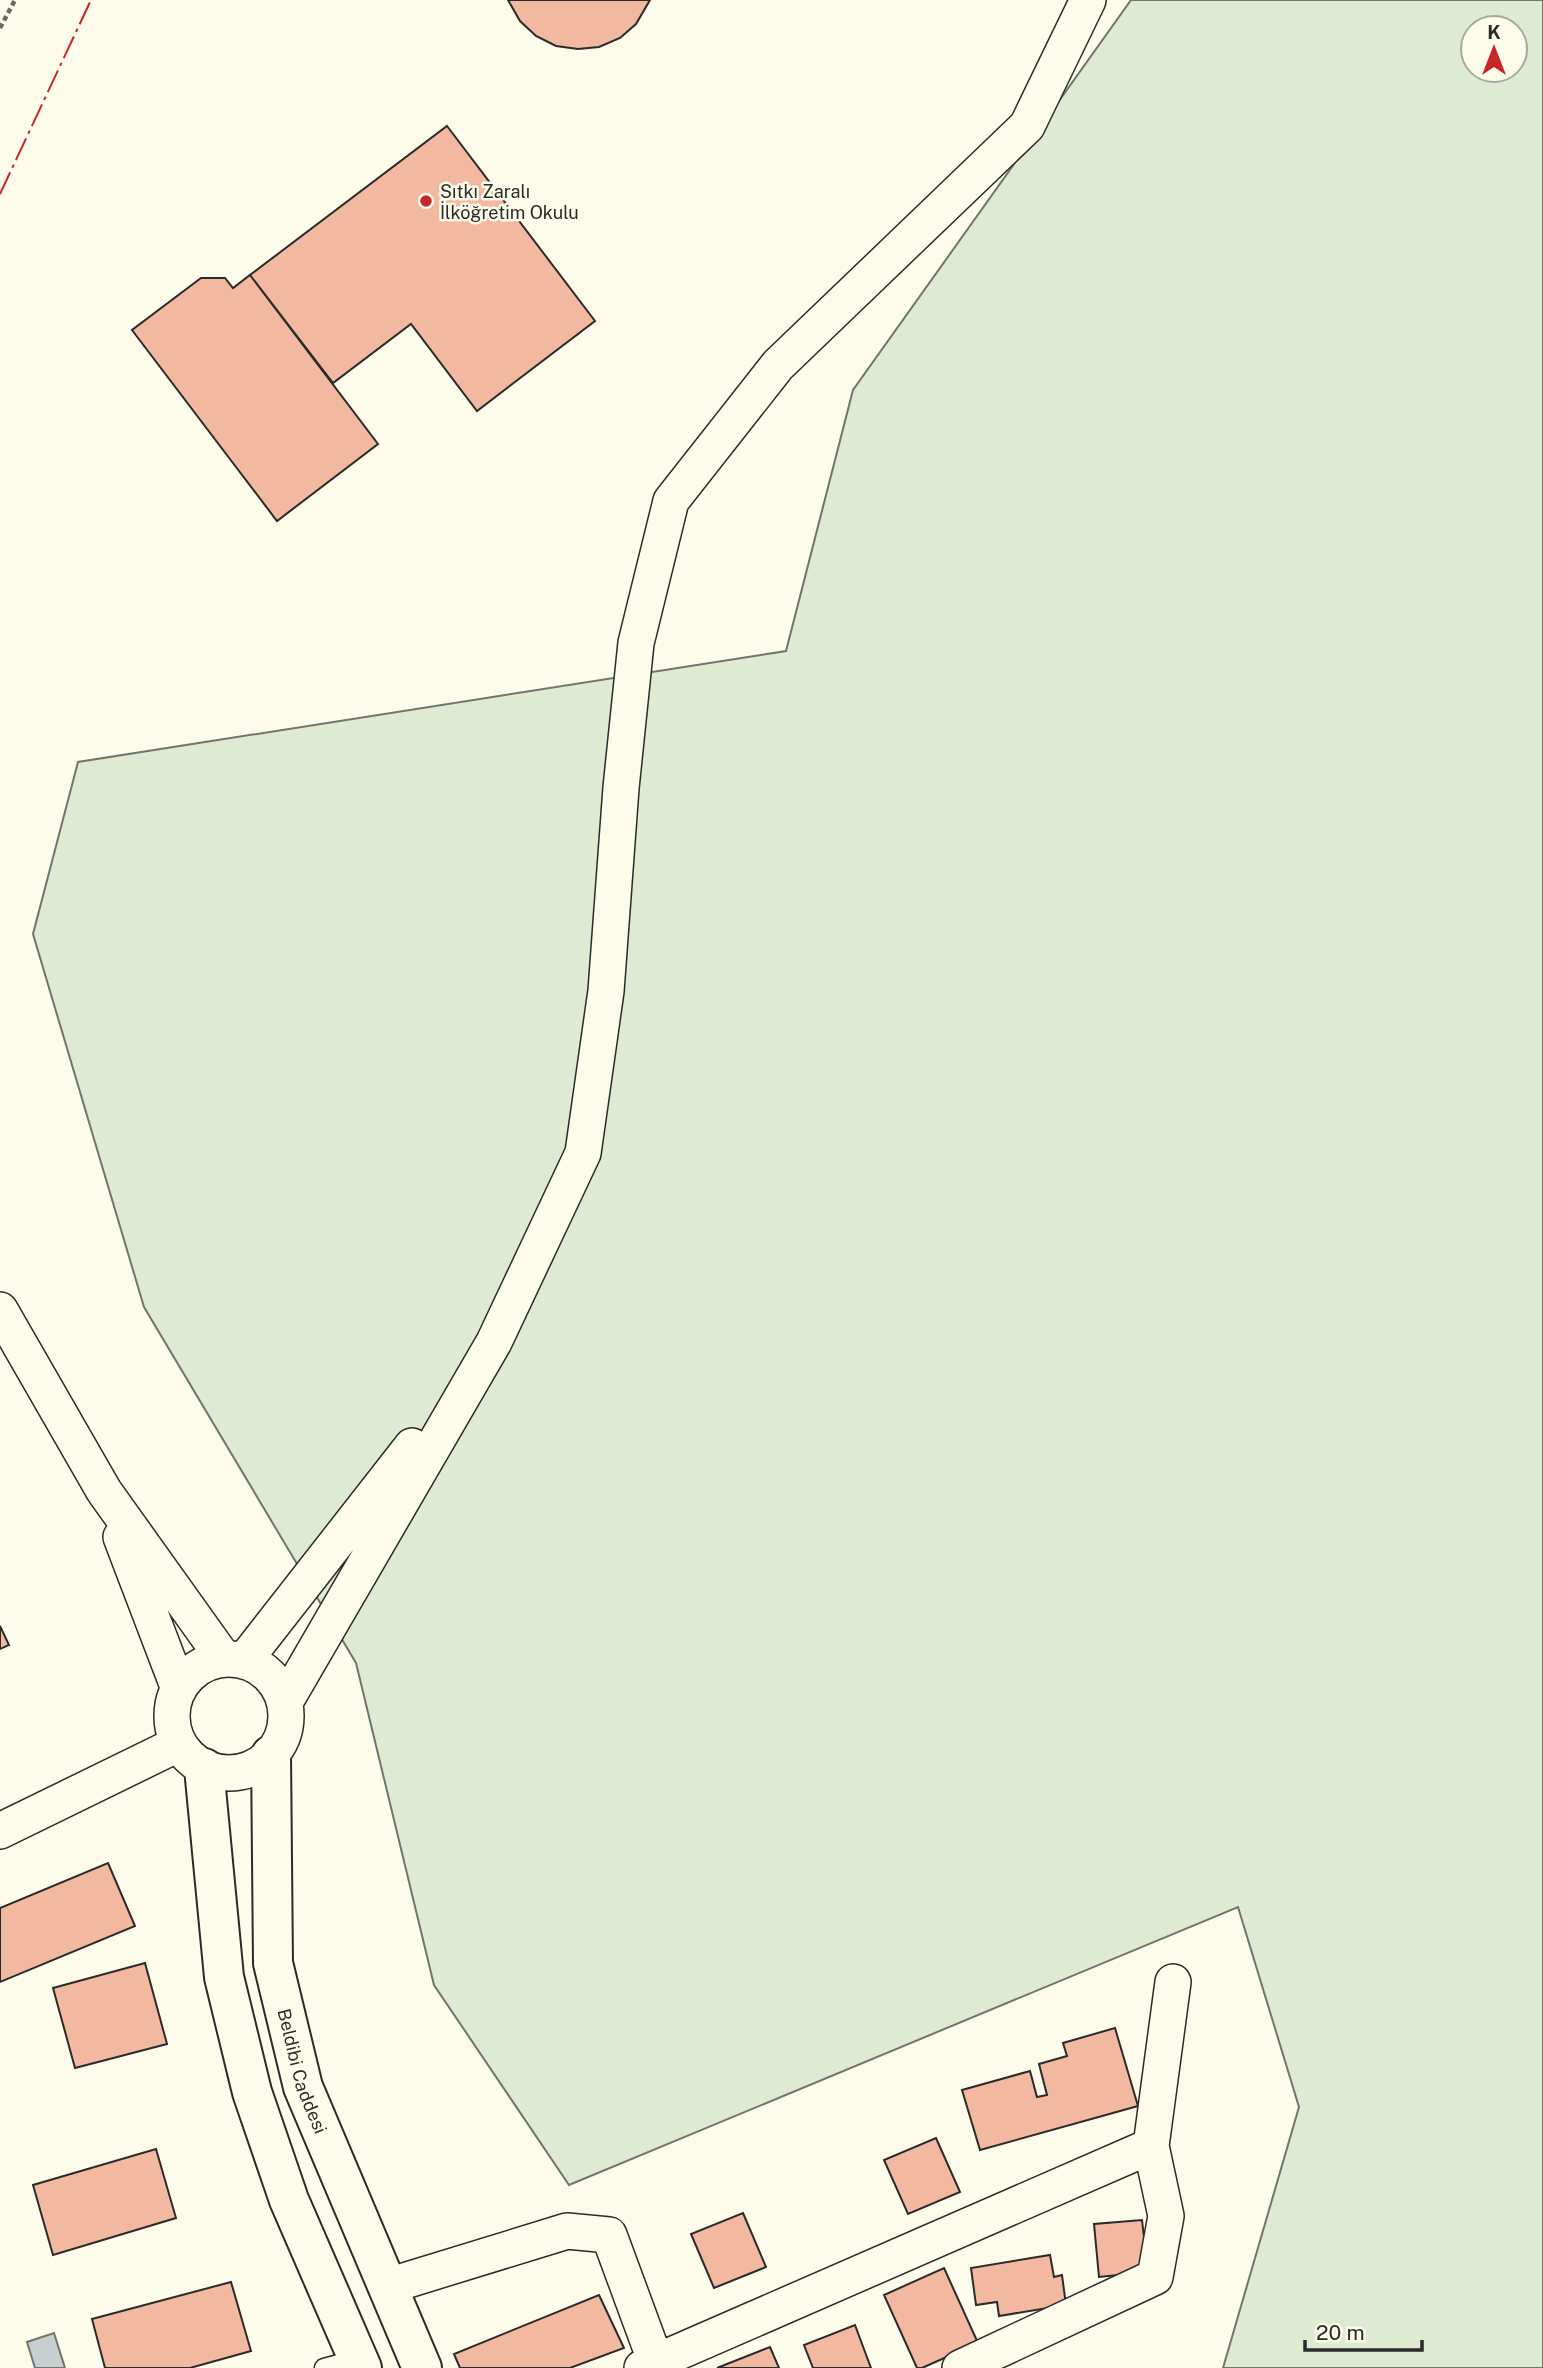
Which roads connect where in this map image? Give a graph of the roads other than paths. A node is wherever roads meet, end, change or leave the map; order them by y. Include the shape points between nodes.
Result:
1 (1088, 0) edge
2 (0, 1310) edge
3 (494, 1342) junction
4 (104, 1491) junction
5 (234, 1660) junction
6 (178, 1689) junction
7 (285, 1702) junction
8 (271, 1755) junction
9 (191, 1756) junction
10 (0, 1830) edge
11 (1172, 1982) dead end
12 (1151, 2146) junction
13 (388, 2286) junction
14 (348, 2365) edge
15 (652, 2366) edge
16 (422, 2368) edge
17 (960, 2368) edge

1 - 3 street via 1027,126 778,365 671,501 636,643 606,991 583,1153
2 - 4 street
3 - 5 street
3 - 7 street
4 - 5 street
4 - 6 street
5 - 6 street via 205,1664
5 - 7 street via 262,1669
6 - 9 street via 171,1709 172,1727
7 - 8 street via 281,1741
8 - 9 street via 240,1773 222,1773
8 - 13 street, Beldibi Caddesi via 273,1963 303,2087
9 - 10 street
9 - 14 street via 224,1978 252,2092
11 - 12 street
12 - 15 street
12 - 17 street via 1166,2216 1155,2277
13 - 15 street via 567,2231 609,2235
13 - 16 street, Beldibi Caddesi

